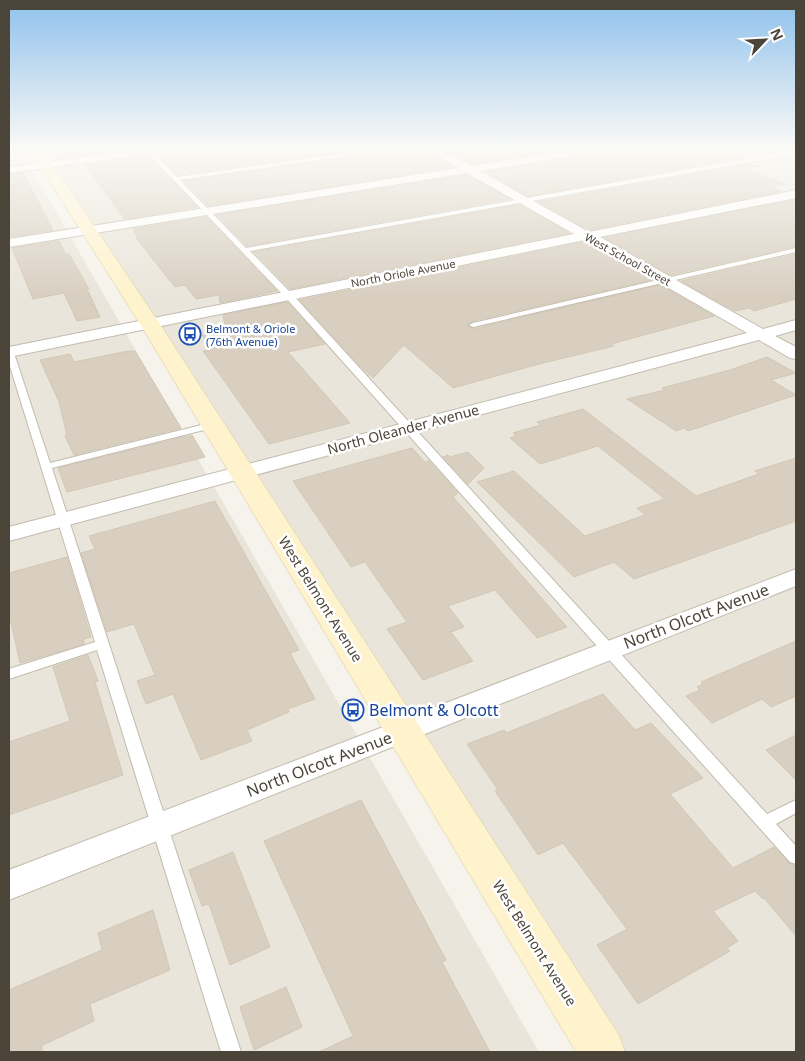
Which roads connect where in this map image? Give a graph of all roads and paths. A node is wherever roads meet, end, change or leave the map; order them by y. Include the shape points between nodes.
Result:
1 (68, 199) edge
2 (195, 199) edge
3 (290, 199) edge
4 (522, 199) edge
5 (533, 199) edge
6 (774, 199) edge
7 (525, 200) junction
8 (208, 212) junction
9 (89, 230) junction
10 (588, 236) junction
11 (9, 243) edge
12 (245, 250) junction
13 (796, 250) edge
14 (667, 281) junction
15 (289, 296) junction
16 (150, 324) junction
17 (796, 324) edge
18 (473, 326) dead end
19 (761, 334) junction
20 (9, 352) edge
21 (796, 354) edge
22 (213, 425) junction
23 (408, 428) junction
24 (45, 467) junction
25 (242, 472) junction
26 (62, 520) junction
27 (9, 534) edge
28 (796, 577) edge
29 (102, 644) junction
30 (609, 650) junction
31 (9, 674) edge
32 (403, 730) junction
33 (796, 806) edge
34 (764, 822) junction
35 (159, 826) junction
36 (796, 857) edge
37 (9, 885) edge
38 (231, 1052) edge
39 (602, 1052) edge

1 - 9 main road, West Belmont Avenue
2 - 8 lane
3 - 8 street
4 - 7 street, West School Street
5 - 7 lane
6 - 10 street, North Oriole Avenue
7 - 10 street, West School Street
7 - 12 lane
8 - 9 street
8 - 12 lane
9 - 11 street
9 - 16 main road, West Belmont Avenue
10 - 14 street, West School Street
10 - 15 street, North Oriole Avenue
12 - 15 lane
13 - 14 lane
14 - 18 lane
14 - 19 street, West School Street
15 - 16 street, North Oriole Avenue
15 - 23 lane
16 - 20 street, North Oriole Avenue
16 - 22 main road, West Belmont Avenue
17 - 19 street, North Oleander Avenue
19 - 21 street, West School Street
19 - 23 street, North Oleander Avenue
20 - 24 lane
22 - 24 lane
22 - 25 main road, West Belmont Avenue
23 - 25 street, North Oleander Avenue
23 - 30 lane
24 - 26 lane
25 - 26 street, North Oleander Avenue
25 - 32 main road, West Belmont Avenue
26 - 27 street, North Oleander Avenue
26 - 29 lane
28 - 30 street, North Olcott Avenue
29 - 31 lane
29 - 35 lane
30 - 32 street, North Olcott Avenue
30 - 34 lane
32 - 35 street, North Olcott Avenue
32 - 39 main road, West Belmont Avenue
33 - 34 lane
34 - 36 lane
35 - 37 street, North Olcott Avenue
35 - 38 lane

